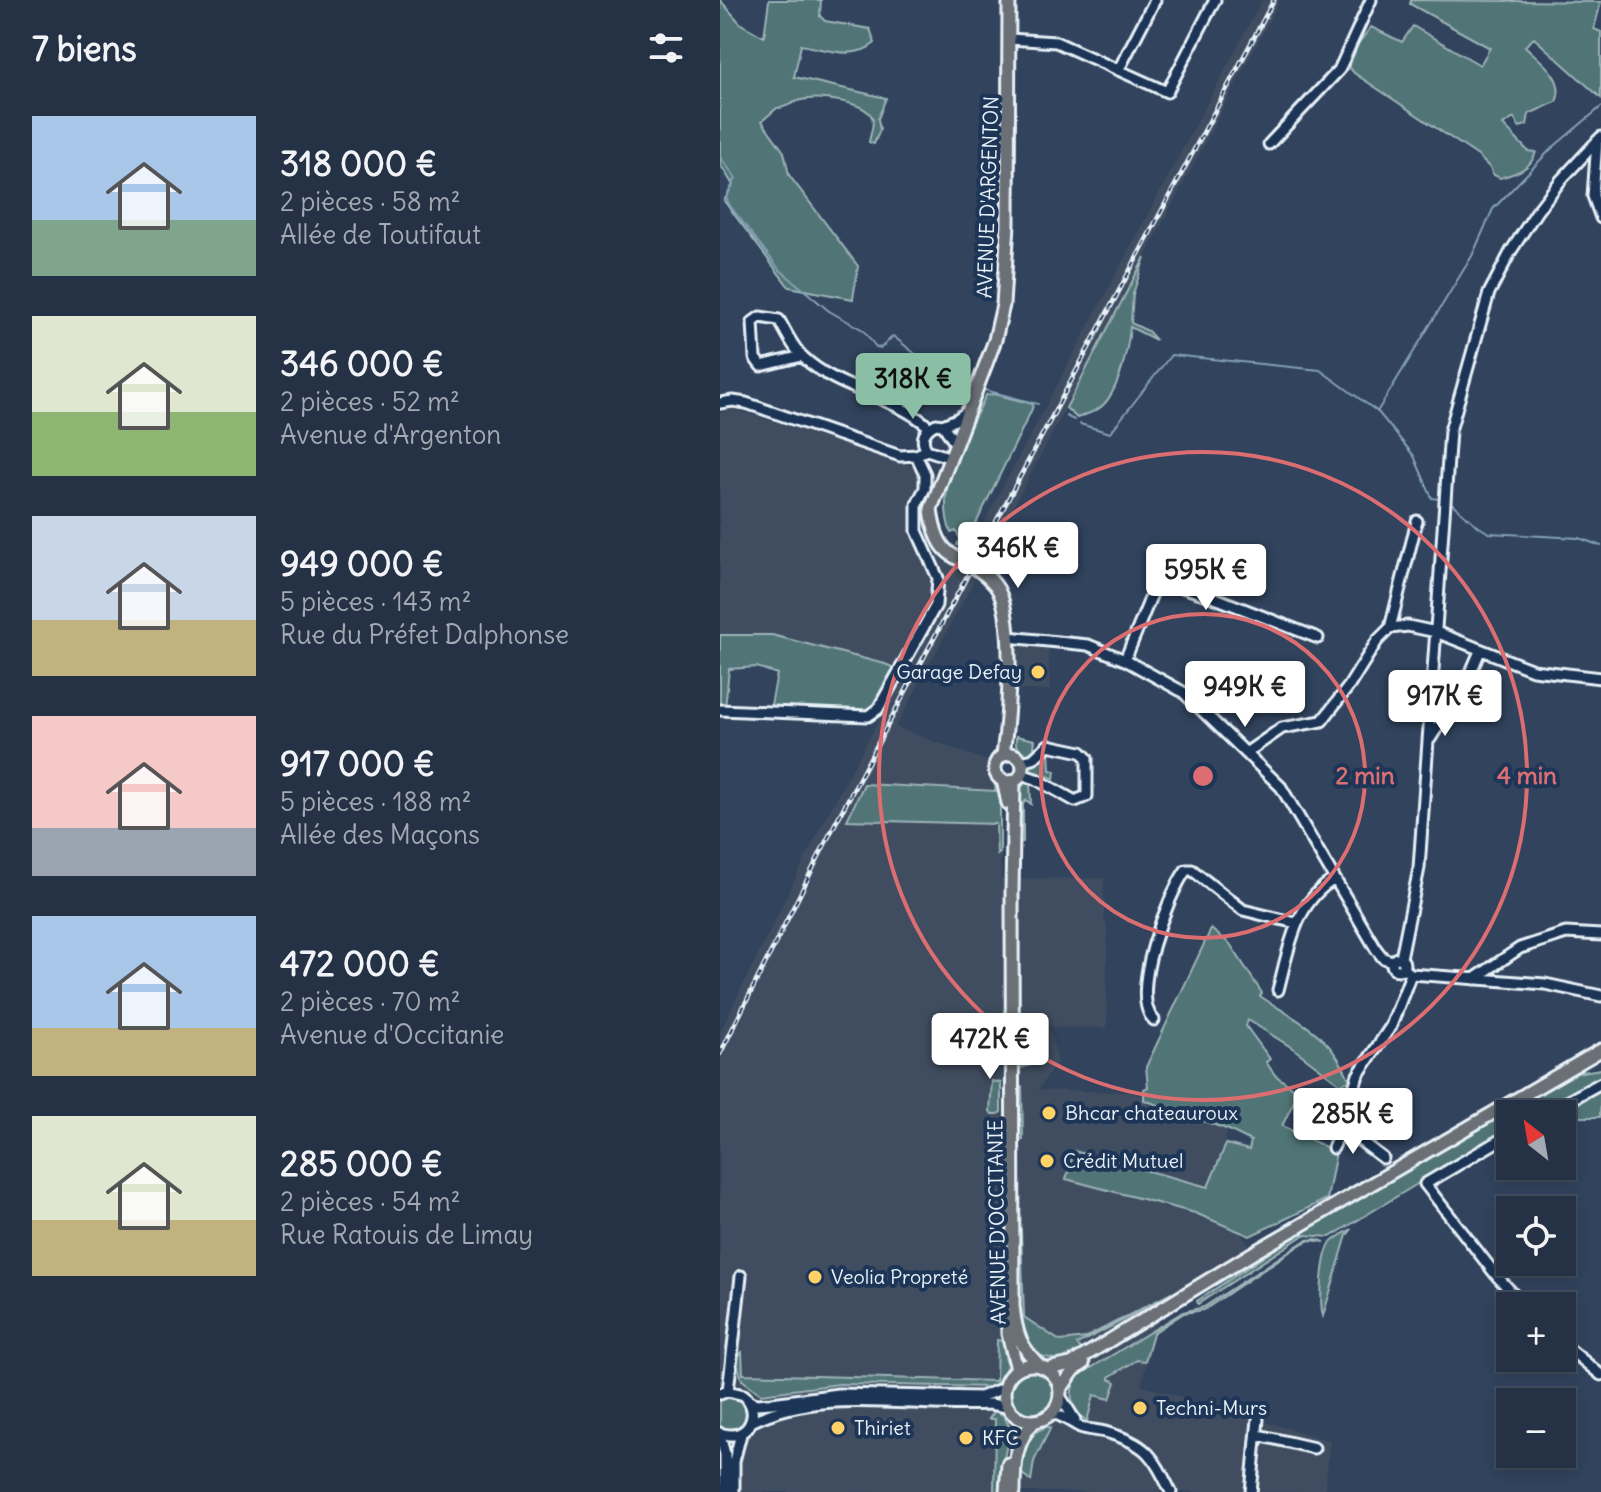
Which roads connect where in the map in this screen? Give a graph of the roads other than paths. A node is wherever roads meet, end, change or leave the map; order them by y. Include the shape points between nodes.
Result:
1 (1009, 0) edge
2 (1155, 0) edge
3 (1215, 0) edge
4 (1371, 0) edge
5 (1009, 39) junction
6 (1119, 69) junction
7 (1599, 139) edge
8 (1269, 144) dead end
9 (1601, 218) edge
10 (802, 356) junction
11 (720, 403) edge
12 (968, 411) junction
13 (943, 425) junction
14 (929, 427) junction
15 (955, 443) junction
16 (927, 450) junction
17 (916, 455) junction
18 (948, 457) junction
19 (1417, 521) dead end
20 (1390, 628) junction
21 (1436, 632) junction
22 (1008, 637) junction
23 (1318, 638) dead end
24 (1480, 651) junction
25 (1125, 660) junction
26 (1601, 678) edge
27 (720, 710) edge
28 (1428, 742) junction
29 (1246, 753) junction
30 (1013, 768) junction
31 (1335, 879) junction
32 (1296, 923) junction
33 (1601, 935) edge
34 (1402, 965) junction
35 (1474, 979) junction
36 (1278, 990) dead end
37 (1601, 996) edge
38 (1154, 1020) dead end
39 (1601, 1050) edge
40 (1601, 1083) edge
41 (1570, 1100) edge
42 (1342, 1127) junction
43 (1496, 1142) edge
44 (1333, 1148) dead end
45 (1383, 1158) dead end
46 (1265, 1247) junction
47 (741, 1276) dead end
48 (1511, 1292) edge
49 (1576, 1354) edge
50 (1044, 1368) junction
51 (1017, 1369) junction
52 (1601, 1375) edge
53 (1004, 1388) junction
54 (724, 1392) edge
55 (1060, 1393) junction
56 (749, 1401) junction
57 (1007, 1407) junction
58 (1052, 1413) junction
59 (1016, 1417) junction
60 (1258, 1419) dead end
61 (1035, 1421) junction
62 (751, 1422) junction
63 (1088, 1428) junction
64 (741, 1434) junction
65 (720, 1435) edge
66 (1258, 1435) junction
67 (1314, 1448) dead end
68 (725, 1492) edge
69 (734, 1492) edge
70 (1006, 1492) edge
71 (1014, 1492) edge
72 (1171, 1492) edge
73 (1251, 1492) edge

1 - 5 main road, AVENUE D'ARGENTON
2 - 6 street
3 - 6 street via 1167,92
4 - 8 street via 1339,70
5 - 6 street via 1056,42
5 - 12 main road, AVENUE D'ARGENTON via 1005,288 995,340
7 - 9 street via 1593,196
7 - 21 street via 1537,211 1489,293 1450,431
10 - 10 street via 779,320 760,317 753,322 755,358 761,366
10 - 14 street via 843,384
11 - 17 street via 746,403 900,456
12 - 13 street
12 - 15 main road, AVENUE D'ARGENTON
13 - 14 street
13 - 15 street
14 - 16 street via 923,441
15 - 18 main road, AVENUE D'ARGENTON
16 - 17 street
16 - 18 street
17 - 27 street via 925,474 917,531 938,578 936,605 878,709 868,716
18 - 22 main road, AVENUE D'ARGENTON via 931,509 933,527 950,555 996,585 1004,601
19 - 20 street
20 - 21 street
20 - 29 street via 1322,721 1282,728
21 - 24 street
21 - 28 street
22 - 25 street via 1088,645
22 - 30 main road, AVENUE D'OCCITANIE
23 - 25 street via 1158,579
24 - 26 street via 1533,670
24 - 28 street
25 - 29 street via 1183,692
28 - 34 street via 1419,868
29 - 31 street via 1281,787
30 - 30 street via 1075,801 1087,796 1087,758 1081,752 1048,745
30 - 50 main road, AVENUE D'OCCITANIE via 1013,1306 1023,1347
30 - 51 main road, AVENUE D'OCCITANIE via 1008,807 1007,1326
31 - 32 street via 1311,899
31 - 34 street via 1383,958
32 - 36 street
32 - 38 street via 1243,910 1190,869 1184,873 1173,890 1145,989 1146,1010
33 - 35 street via 1566,933 1520,948
34 - 35 street
34 - 42 street via 1391,1026 1358,1075
35 - 37 street via 1545,984
39 - 46 main road
40 - 41 street
42 - 44 street
42 - 45 street
43 - 48 street via 1425,1184
46 - 50 main road via 1071,1364
46 - 55 main road via 1074,1370
47 - 54 street
49 - 52 street
50 - 51 main road
50 - 55 main road via 1056,1378
51 - 53 main road
53 - 56 street via 980,1397 838,1394
53 - 57 main road
54 - 56 street via 736,1392
55 - 58 main road
55 - 63 street via 1072,1416
56 - 62 street
57 - 59 main road
57 - 62 street via 827,1403 774,1412
58 - 61 main road
58 - 63 street
59 - 61 main road
59 - 70 main road
60 - 66 street
61 - 71 main road via 1019,1444
62 - 64 street
63 - 72 street via 1145,1448
64 - 65 street
64 - 69 street
65 - 68 street
66 - 67 street
66 - 73 street

